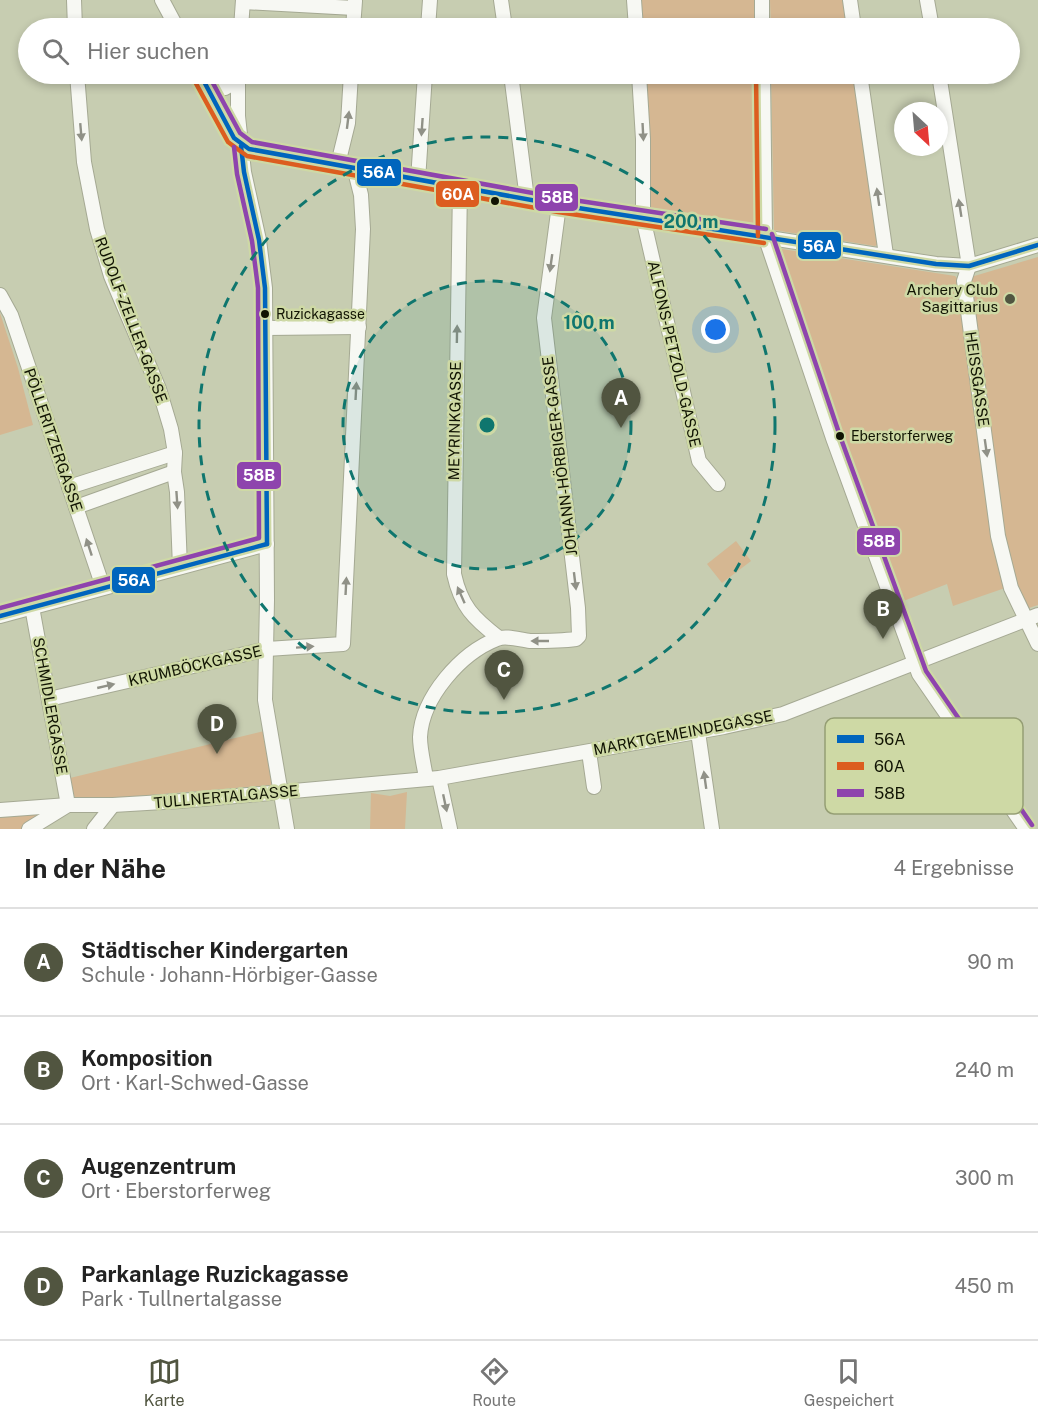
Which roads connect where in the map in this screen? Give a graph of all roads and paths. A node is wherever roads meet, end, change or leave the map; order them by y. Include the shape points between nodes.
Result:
1 (74, 0) edge
2 (162, 0) edge
3 (430, 0) edge
4 (501, 0) edge
5 (634, 0) edge
6 (762, 0) edge
7 (850, 0) edge
8 (927, 0) edge
9 (243, 1) edge
10 (355, 4) edge
11 (75, 18) edge
12 (172, 18) edge
13 (242, 18) edge
14 (429, 18) edge
15 (504, 18) edge
16 (635, 18) edge
17 (762, 18) edge
18 (853, 18) edge
19 (930, 18) edge
20 (78, 84) edge
21 (205, 84) edge
22 (229, 84) edge
23 (237, 84) edge
24 (350, 84) edge
25 (424, 84) edge
26 (512, 84) edge
27 (640, 84) edge
28 (763, 84) edge
29 (861, 84) edge
30 (941, 84) edge
31 (208, 89) junction
32 (241, 146) junction
33 (338, 164) junction
34 (354, 168) junction
35 (418, 180) junction
36 (460, 187) junction
37 (527, 199) junction
38 (559, 205) junction
39 (643, 218) junction
40 (765, 236) junction
41 (1038, 245) edge
42 (886, 255) junction
43 (969, 266) junction
44 (0, 295) edge
45 (359, 327) junction
46 (266, 328) junction
47 (175, 453) junction
48 (174, 472) junction
49 (718, 484) dead end
50 (69, 486) junction
51 (76, 507) junction
52 (267, 544) junction
53 (180, 567) junction
54 (103, 587) junction
55 (32, 607) junction
56 (0, 616) edge
57 (1031, 617) edge
58 (499, 638) junction
59 (1038, 644) edge
60 (267, 649) junction
61 (915, 662) junction
62 (49, 699) junction
63 (949, 718) edge
64 (698, 732) junction
65 (589, 752) junction
66 (433, 778) junction
67 (384, 783) joint
68 (594, 786) dead end
69 (280, 793) junction
70 (68, 805) junction
71 (113, 805) junction
72 (0, 810) edge
73 (1016, 814) edge
74 (29, 829) edge
75 (93, 829) edge
76 (287, 829) edge
77 (450, 829) edge
78 (712, 829) edge
79 (1026, 829) edge

1 - 11 street
2 - 12 street
3 - 14 street
4 - 15 street
5 - 16 street
6 - 17 street
7 - 18 street
8 - 19 street
9 - 10 street
9 - 13 street
20 -> 47 street, RUDOLF-ZELLER-GASSE via 89,199 111,276 163,400
21 - 31 street
22 - 31 street
23 - 32 street
33 -> 24 street via 348,123
25 -> 35 street
26 - 37 street
27 -> 39 street, ALFONS-PETZOLD-GASSE
28 - 40 street
42 -> 29 street
43 -> 30 street, HEISSGASSE
31 - 32 street
32 - 33 street
32 - 46 street via 263,268
33 - 34 street
34 - 35 street
34 - 45 street via 363,210
35 - 36 street
36 - 37 street
58 -> 36 street, MEYRINKGASSE via 468,609 458,594 454,574
37 - 38 street
38 - 39 street
38 -> 58 street, JOHANN-HÖRBIGER-GASSE via 544,318 579,608 579,636 546,641
39 - 40 street
39 - 49 street, ALFONS-PETZOLD-GASSE via 699,461
40 - 42 street
40 - 61 street
41 - 43 street
42 - 43 street
43 -> 57 street, HEISSGASSE via 964,281 998,536 1009,581
44 - 50 street, PÖLLERITZERGASSE via 11,315
45 - 46 street
60 -> 45 street, KRUMBÖCKGASSE via 343,644
46 - 52 street
47 - 48 street, RUDOLF-ZELLER-GASSE
47 - 50 street
48 - 51 street
48 -> 53 street, RUDOLF-ZELLER-GASSE
50 - 51 street, PÖLLERITZERGASSE
54 -> 51 street, PÖLLERITZERGASSE
52 - 53 street
52 - 60 street
53 - 54 street
54 - 55 street
55 - 56 street
55 - 62 street, SCHMIDLERGASSE
57 - 59 street, HEISSGASSE
57 - 61 street, MARKTGEMEINDEGASSE
58 - 66 street via 454,669 430,701 420,737
62 -> 60 street, KRUMBÖCKGASSE
60 - 69 street via 265,700
61 - 63 street
61 - 64 street, MARKTGEMEINDEGASSE via 783,714
62 - 70 street, SCHMIDLERGASSE
64 - 65 street, MARKTGEMEINDEGASSE
78 -> 64 street
65 - 66 street, MARKTGEMEINDEGASSE
65 - 68 street
66 - 67 street, MARKTGEMEINDEGASSE
66 -> 77 street
67 - 69 street, TULLNERTALGASSE
69 - 71 street, TULLNERTALGASSE
69 - 76 street
70 - 71 street, TULLNERTALGASSE
70 - 72 street, TULLNERTALGASSE
70 - 74 street
71 - 75 street
73 - 79 street

